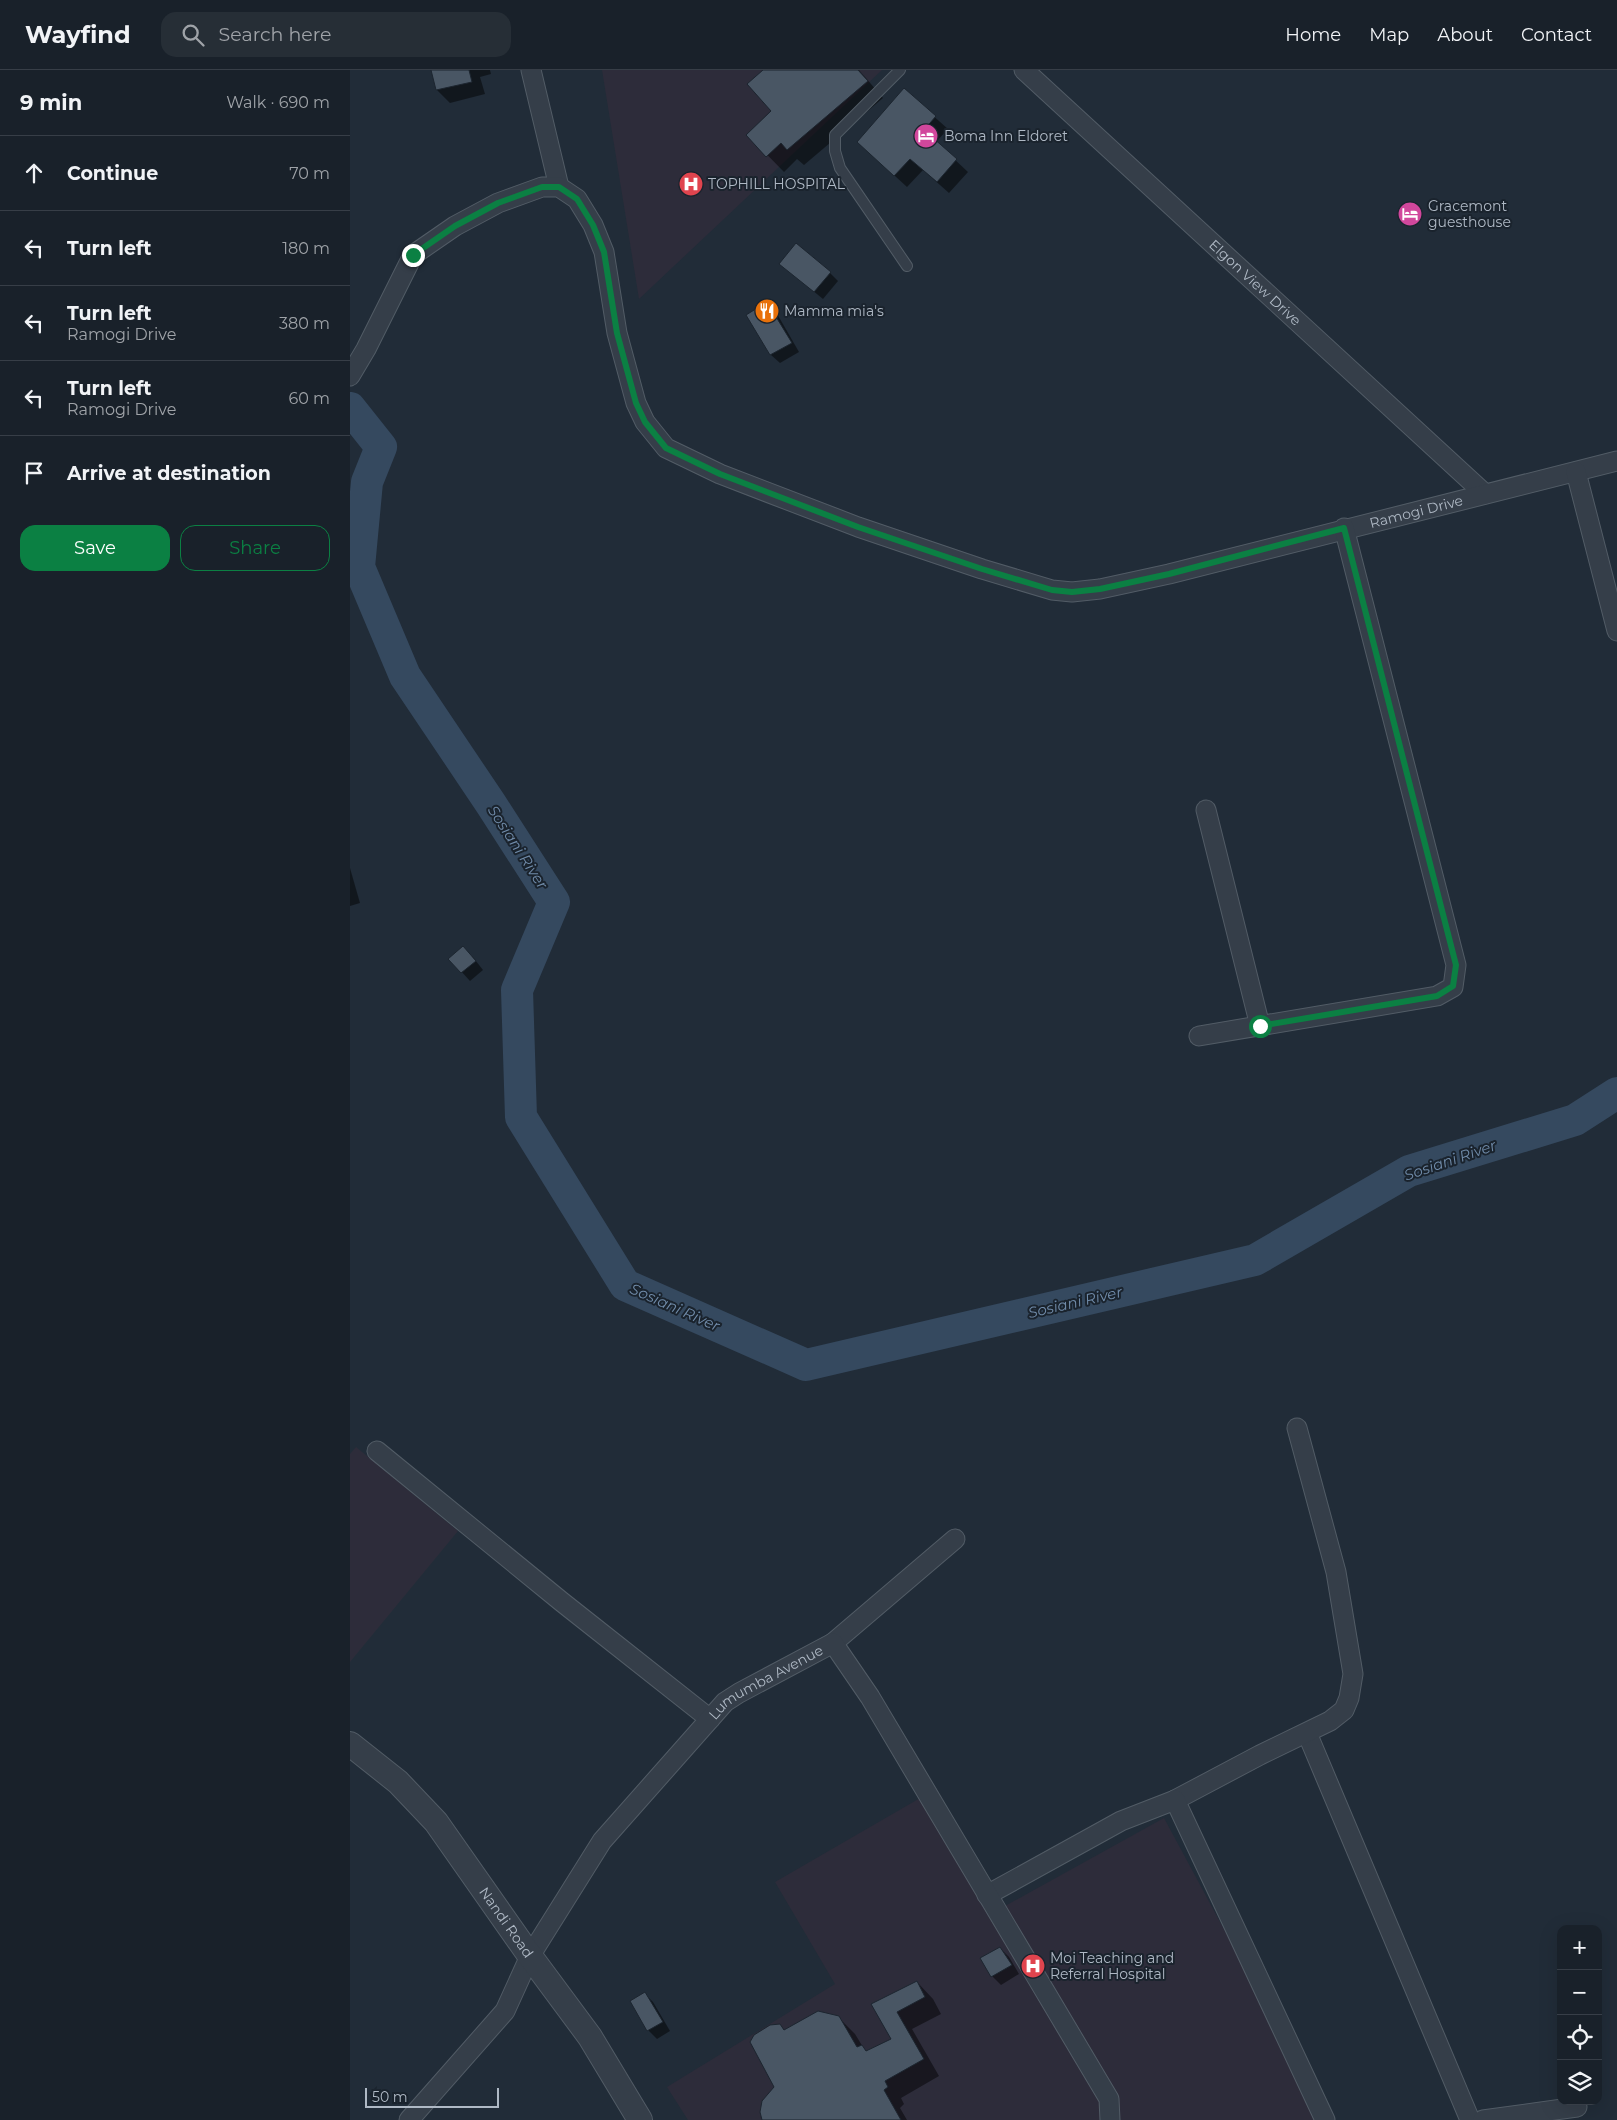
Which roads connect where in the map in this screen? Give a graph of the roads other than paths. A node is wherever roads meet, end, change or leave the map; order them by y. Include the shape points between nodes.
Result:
1 (531, 70) edge
2 (900, 70) edge
3 (1024, 70) edge
4 (559, 187) junction
5 (907, 266) dead end
6 (350, 376) edge
7 (1617, 461) edge
8 (1576, 472) junction
9 (1485, 494) junction
10 (1344, 528) junction
11 (1617, 631) edge
12 (1206, 810) dead end
13 (1260, 1026) junction
14 (1199, 1036) dead end
15 (1297, 1428) dead end
16 (377, 1451) dead end
17 (955, 1539) dead end
18 (833, 1643) junction
19 (710, 1720) junction
20 (1307, 1733) junction
21 (350, 1744) edge
22 (1175, 1800) junction
23 (987, 1895) junction
24 (530, 1956) junction
25 (1577, 2107) dead end
26 (409, 2120) edge
27 (640, 2120) edge
28 (1110, 2120) edge
29 (1325, 2120) edge
30 (1470, 2120) edge
31 (1484, 2120) edge

1 - 4 street
2 - 5 lane via 834,135 840,168
3 - 9 street, Elgon View Drive
4 - 6 street via 542,187 498,203 455,226 413,255
4 - 10 street, Ramogi Drive via 577,199 604,252 617,333 636,403 645,422 666,448 720,474 858,527 982,569 1052,590 1072,592 1169,574
7 - 8 street, Ramogi Drive
8 - 9 street, Ramogi Drive
8 - 11 street
9 - 10 street, Ramogi Drive
10 - 13 street via 1456,965 1453,986 1437,996
12 - 13 street
13 - 14 street
15 - 20 street via 1336,1572 1353,1674 1344,1710
16 - 19 street
17 - 18 street
18 - 19 street, Lumumba Avenue via 739,1693 725,1702
18 - 23 street, Lumumba Avenue via 870,1697
19 - 24 street, Lumumba Avenue via 602,1841
20 - 22 street
20 - 30 street
21 - 24 street, Nandi Road via 398,1782 436,1822
22 - 23 street via 1121,1821
22 - 29 street
23 - 28 street, Lumumba Avenue via 1108,2099
24 - 26 street, Lumumba Avenue via 505,2012
24 - 27 street, Nandi Road via 590,2037
25 - 31 street

